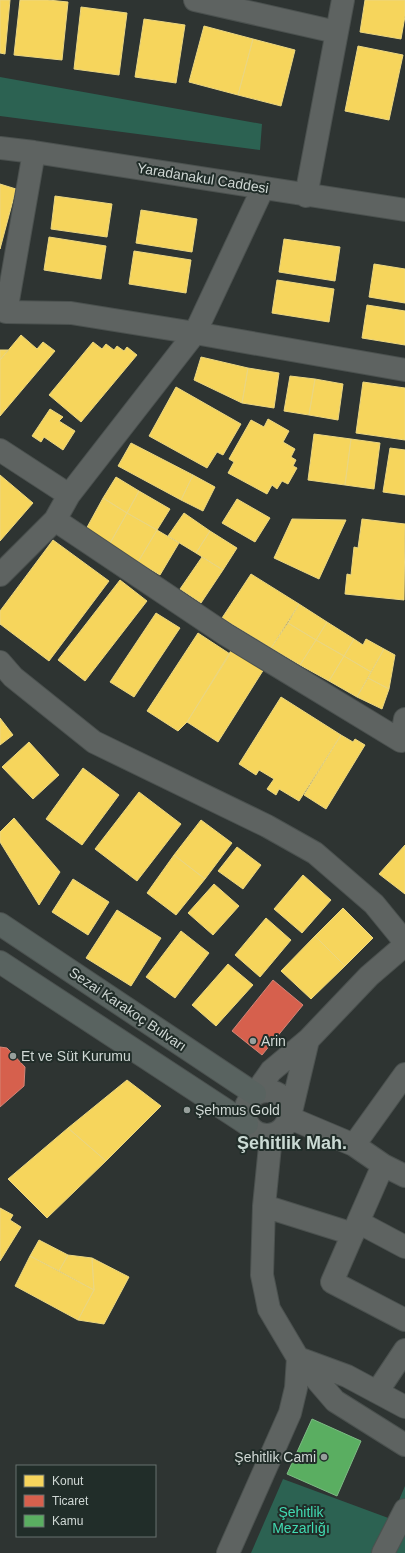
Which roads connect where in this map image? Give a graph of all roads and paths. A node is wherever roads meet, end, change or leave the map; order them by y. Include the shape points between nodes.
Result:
1 (195, 0) edge
2 (342, 0) edge
3 (336, 32) junction
4 (0, 148) edge
5 (34, 152) junction
6 (263, 188) junction
7 (306, 196) junction
8 (405, 210) edge
9 (195, 333) junction
10 (405, 370) edge
11 (0, 450) edge
12 (69, 495) junction
13 (55, 520) junction
14 (0, 575) edge
15 (0, 662) edge
16 (405, 719) edge
17 (403, 743) edge
18 (0, 924) edge
19 (405, 944) edge
20 (0, 962) edge
21 (308, 1040) junction
22 (405, 1074) edge
23 (255, 1094) junction
24 (290, 1117) junction
25 (247, 1124) junction
26 (271, 1136) junction
27 (354, 1145) junction
28 (383, 1166) junction
29 (405, 1176) edge
30 (264, 1206) junction
31 (356, 1228) junction
32 (405, 1247) edge
33 (405, 1320) edge
34 (405, 1350) edge
35 (298, 1358) junction
36 (377, 1392) junction
37 (405, 1407) edge
38 (405, 1445) edge
39 (405, 1510) edge
40 (386, 1552) edge
41 (228, 1553) edge

1 - 3 street
2 - 3 street
3 - 7 street
4 - 5 street, Yaradanakul Caddesi
5 - 6 street, Yaradanakul Caddesi
5 - 9 street via 6,312 70,313
6 - 7 street, Yaradanakul Caddesi
6 - 9 street
7 - 8 street, Yaradanakul Caddesi
9 - 10 street
9 - 12 street
11 - 12 street
12 - 13 street
13 - 14 street
13 - 17 street via 225,634
15 - 19 street via 12,677 94,742 267,826 315,854 374,904
16 - 17 street
18 - 23 main road, Sezai Karakoç Bulvarı
19 - 21 street via 369,976
20 - 25 main road
21 - 23 street via 271,1071
21 - 24 street
22 - 27 street
23 - 24 street via 262,1091 276,1092 287,1102
23 - 25 street via 247,1104
24 - 26 street via 283,1130
24 - 27 street
25 - 26 street via 257,1133
26 - 30 street
27 - 28 street
28 - 29 street
28 - 31 street
30 - 31 street
30 - 35 street via 262,1275 269,1309
31 - 32 street
31 - 33 street via 332,1282
34 - 36 street
35 - 36 street via 347,1376
35 - 38 street via 335,1401
35 - 41 street via 296,1388 290,1413
36 - 37 street
39 - 40 street

